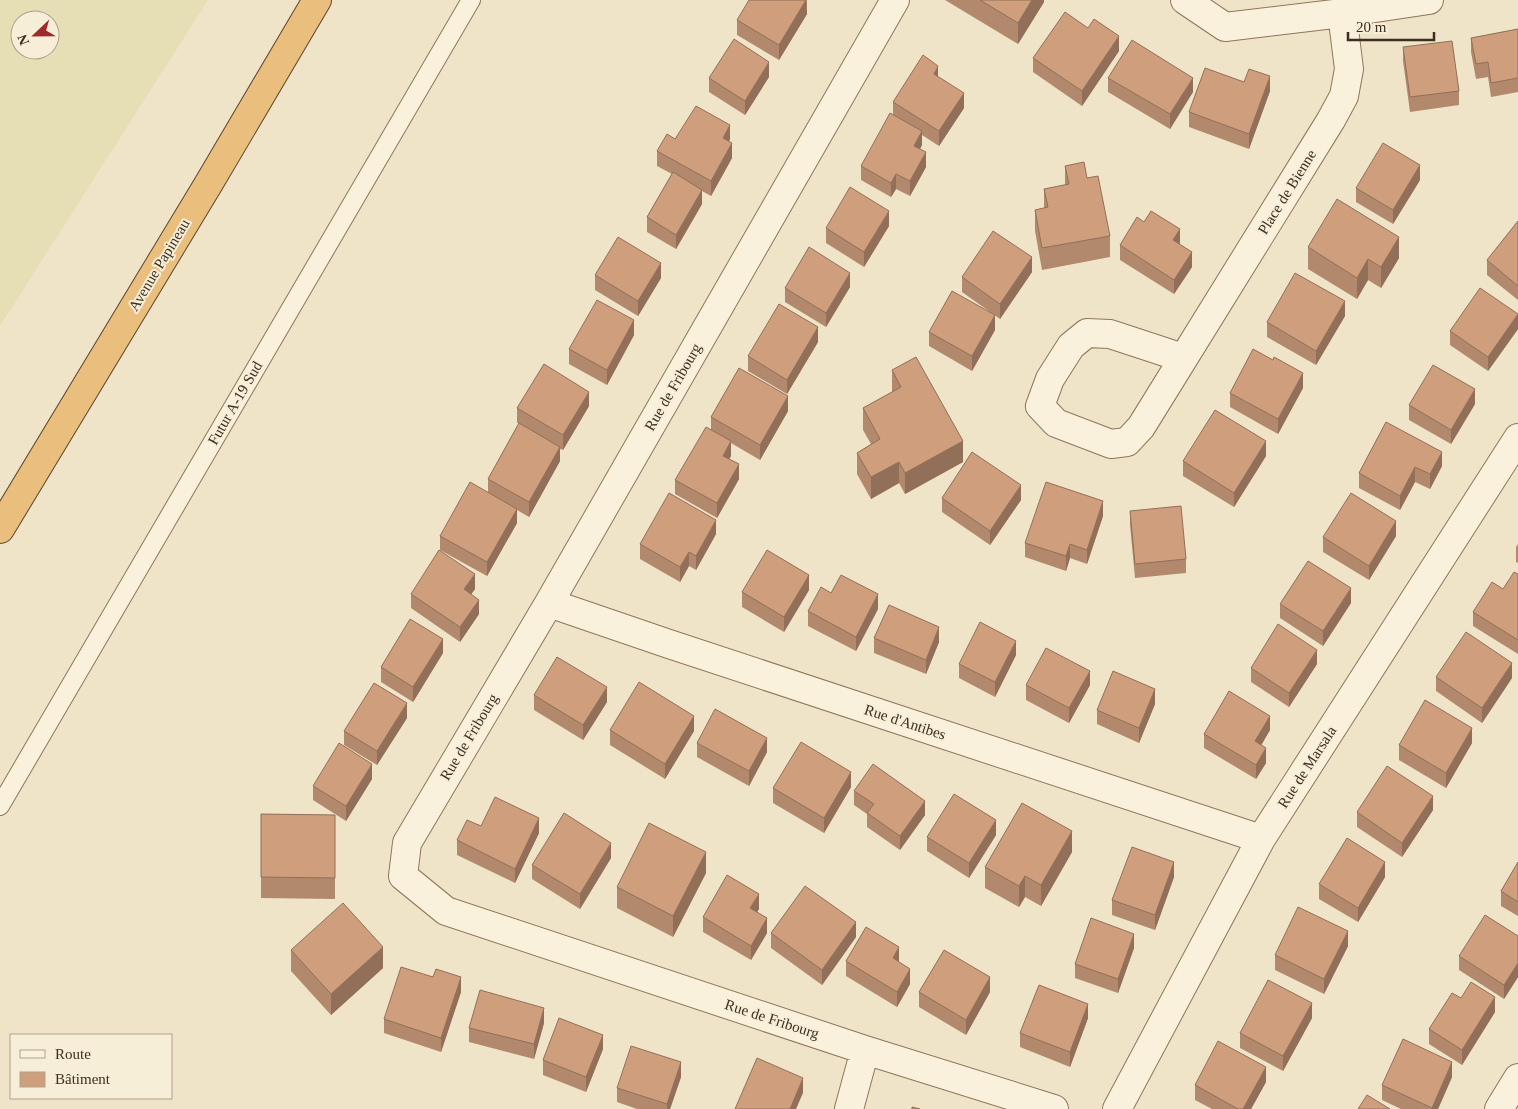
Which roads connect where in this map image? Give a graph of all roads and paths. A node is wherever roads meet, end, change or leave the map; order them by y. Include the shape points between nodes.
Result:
1 (317, 0) edge
2 (471, 0) edge
3 (895, 0) edge
4 (1186, 0) edge
5 (1429, 0) edge
6 (1342, 13) junction
7 (1183, 358) junction
8 (1518, 438) edge
9 (0, 529) edge
10 (549, 603) junction
11 (0, 806) edge
12 (1262, 839) junction
13 (865, 1050) junction
14 (1518, 1078) edge
15 (849, 1109) edge
16 (1054, 1109) edge
17 (1117, 1109) edge
18 (1500, 1109) edge

1 - 9 highway, Avenue Papineau
2 - 11 lane, Futur A-19 Sud
3 - 10 street, Rue de Fribourg
4 - 6 street via 1225,27
5 - 6 street
6 - 7 street, Place de Bienne via 1349,69 1344,96
7 - 7 street, Place de Bienne via 1110,334 1087,334 1071,346 1050,379 1040,406 1056,422 1112,444 1127,442 1141,427
8 - 12 street, Rue de Marsala
10 - 12 street, Rue d'Antibes
10 - 13 street, Rue de Fribourg via 407,843 403,876 446,911
12 - 17 street, Rue de Marsala
13 - 15 street
13 - 16 street, Rue de Fribourg
14 - 18 street

